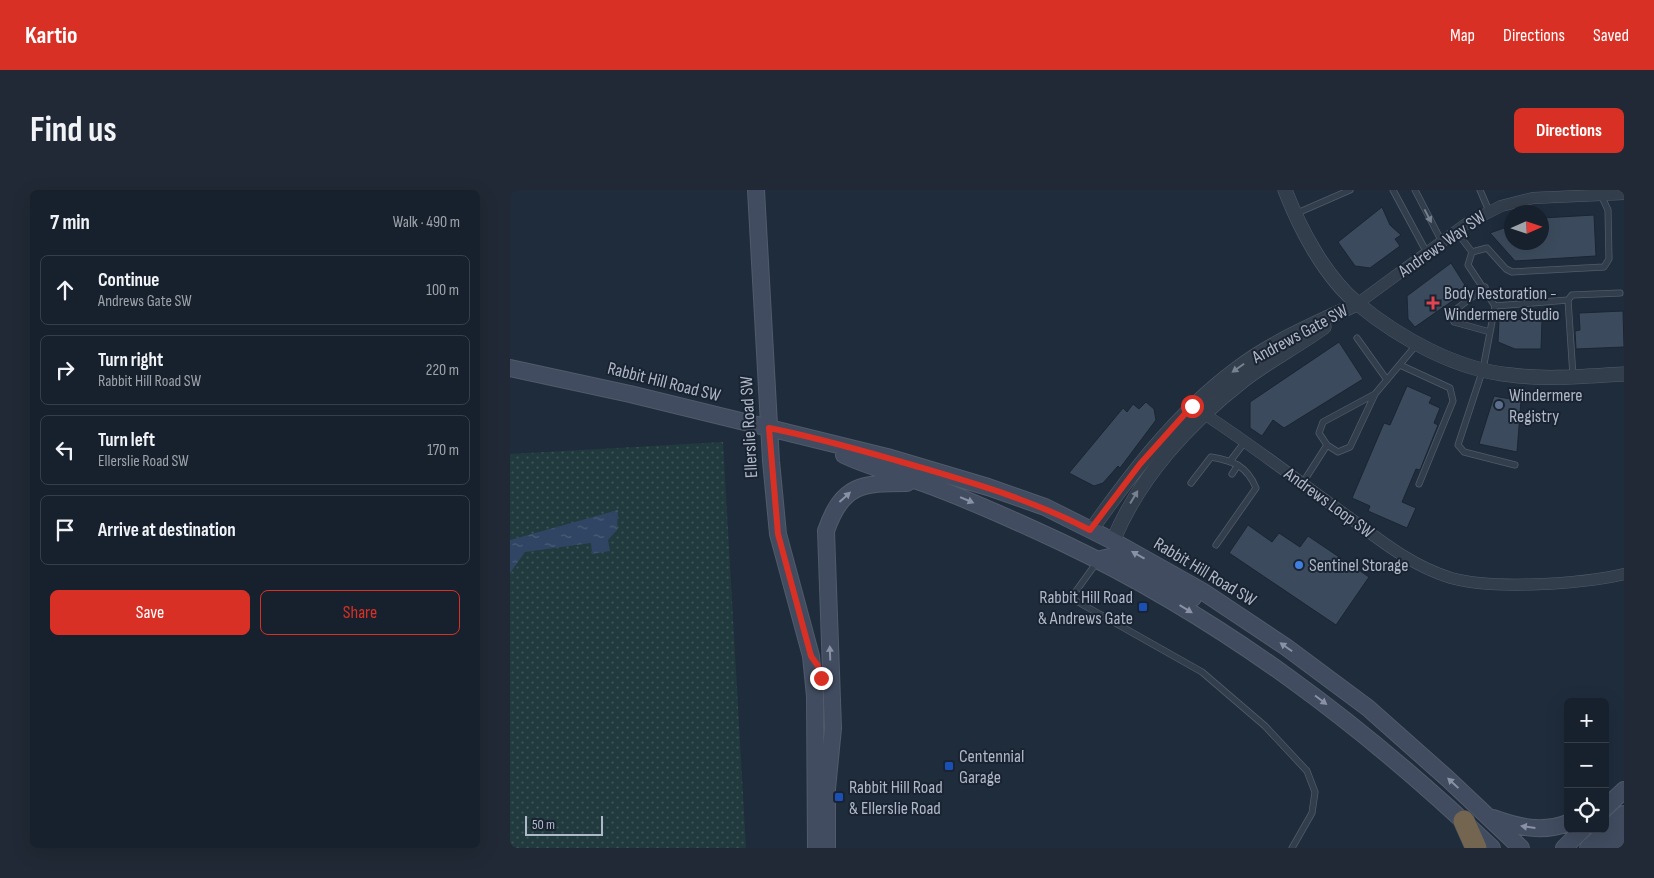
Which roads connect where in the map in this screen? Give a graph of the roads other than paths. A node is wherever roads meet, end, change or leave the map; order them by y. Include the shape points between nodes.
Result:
1 (756, 190) edge
2 (1285, 190) edge
3 (1350, 190) edge
4 (1393, 190) edge
5 (1415, 190) edge
6 (1480, 190) edge
7 (1559, 194) edge
8 (1624, 194) edge
9 (1601, 195) junction
10 (1489, 211) junction
11 (1295, 214) junction
12 (1456, 232) junction
13 (1442, 242) junction
14 (1472, 252) junction
15 (1427, 253) junction
16 (1485, 287) junction
17 (1620, 293) dead end
18 (1568, 300) junction
19 (1357, 304) junction
20 (1495, 306) junction
21 (1490, 332) junction
22 (1357, 338) dead end
23 (1418, 344) junction
24 (1400, 365) junction
25 (510, 368) edge
26 (1482, 369) junction
27 (1624, 374) edge
28 (1573, 376) junction
29 (1387, 380) junction
30 (1376, 394) junction
31 (1192, 406) junction
32 (1205, 414) junction
33 (769, 428) junction
34 (808, 437) junction
35 (1244, 443) junction
36 (1327, 445) junction
37 (1231, 460) junction
38 (1238, 465) junction
39 (1515, 465) dead end
40 (1232, 474) dead end
41 (922, 483) junction
42 (1191, 483) dead end
43 (1302, 484) junction
44 (1419, 484) dead end
45 (1090, 530) junction
46 (1113, 541) junction
47 (1216, 545) dead end
48 (1098, 560) junction
49 (1624, 574) edge
50 (1240, 615) junction
51 (811, 656) junction
52 (827, 789) junction
53 (1624, 814) edge
54 (1488, 817) junction
55 (1464, 821) junction
56 (1564, 824) edge
57 (1579, 833) edge
58 (1624, 833) edge
59 (1624, 838) edge
60 (816, 848) edge
61 (827, 848) edge
62 (1292, 848) edge
63 (1476, 848) edge
64 (1492, 848) edge
65 (1521, 848) edge
66 (1564, 848) edge
67 (1588, 848) edge
68 (1606, 848) edge
69 (1617, 848) edge

1 - 33 main road, Ellerslie Road SW
2 - 11 street
3 - 11 lane
4 - 15 lane
5 -> 13 lane
6 - 10 lane
7 - 9 street, Andrews Way SW
7 - 10 street, Andrews Way SW via 1516,201
8 - 9 street, Andrews Way SW
9 - 14 lane via 1608,210 1609,259 1604,267 1512,272 1487,248
10 - 12 street, Andrews Way SW
11 - 19 street via 1316,253
12 - 13 street, Andrews Way SW
12 - 14 lane
13 - 15 street, Andrews Way SW
14 - 16 lane via 1468,265
15 - 19 street, Andrews Way SW
16 - 20 lane
16 - 21 lane via 1450,314 1454,322
17 - 18 lane via 1572,295
18 - 20 lane
18 - 28 lane
19 - 23 street
19 -> 31 street, Andrews Gate SW via 1278,342 1238,368
19 - 32 street, Andrews Gate SW via 1244,380
20 - 21 lane
21 - 26 lane
22 - 29 lane
23 - 24 lane
23 - 26 street via 1460,364
24 - 29 lane
24 - 44 lane via 1450,388 1453,402
25 - 33 main road, Rabbit Hill Road SW
26 - 28 street via 1509,375
26 - 39 lane via 1458,445 1464,452
27 - 28 street
29 - 30 lane
30 - 36 lane via 1350,447 1338,452
30 - 36 lane via 1323,422 1318,433
31 - 32 street, Andrews Loop SW
31 - 45 street, Andrews Gate SW via 1140,464
32 - 35 street, Andrews Loop SW
46 -> 32 street, Andrews Gate SW via 1137,492
33 - 34 main road, Rabbit Hill Road SW
33 - 51 main road, Ellerslie Road SW via 778,534
34 - 41 main road, Rabbit Hill Road SW via 856,461
34 - 45 main road, Rabbit Hill Road SW via 1017,496
35 - 37 lane
35 - 43 street, Andrews Loop SW
36 - 43 lane
37 - 38 lane
37 - 42 lane via 1212,457
38 - 40 lane
38 - 47 lane via 1250,475 1256,488
41 -> 48 main road, Rabbit Hill Road SW via 1007,517
52 -> 41 main road via 833,728 826,531 839,502 861,486 881,482
43 - 49 street, Andrews Loop SW via 1411,560 1450,578 1522,584 1591,580
45 - 46 main road, Rabbit Hill Road SW
50 -> 46 main road, Rabbit Hill Road SW
48 - 50 main road via 1114,556 1210,607
48 -> 55 main road, Rabbit Hill Road SW via 1192,613 1297,682 1376,743
48 - 62 lane via 1071,598 1202,672 1265,726 1307,771 1315,792 1312,813
54 -> 50 main road, Rabbit Hill Road SW via 1368,708
51 - 52 main road, Ellerslie Road SW via 818,666 824,691
51 - 60 main road, Ellerslie Road SW via 815,696
52 - 61 main road, Ellerslie Road SW
53 - 67 main road
56 -> 54 main road via 1544,829
54 - 65 main road, Rabbit Hill Road SW
55 - 63 highway
55 - 64 main road, Rabbit Hill Road SW
57 - 66 main road
58 - 68 main road
59 - 69 main road

